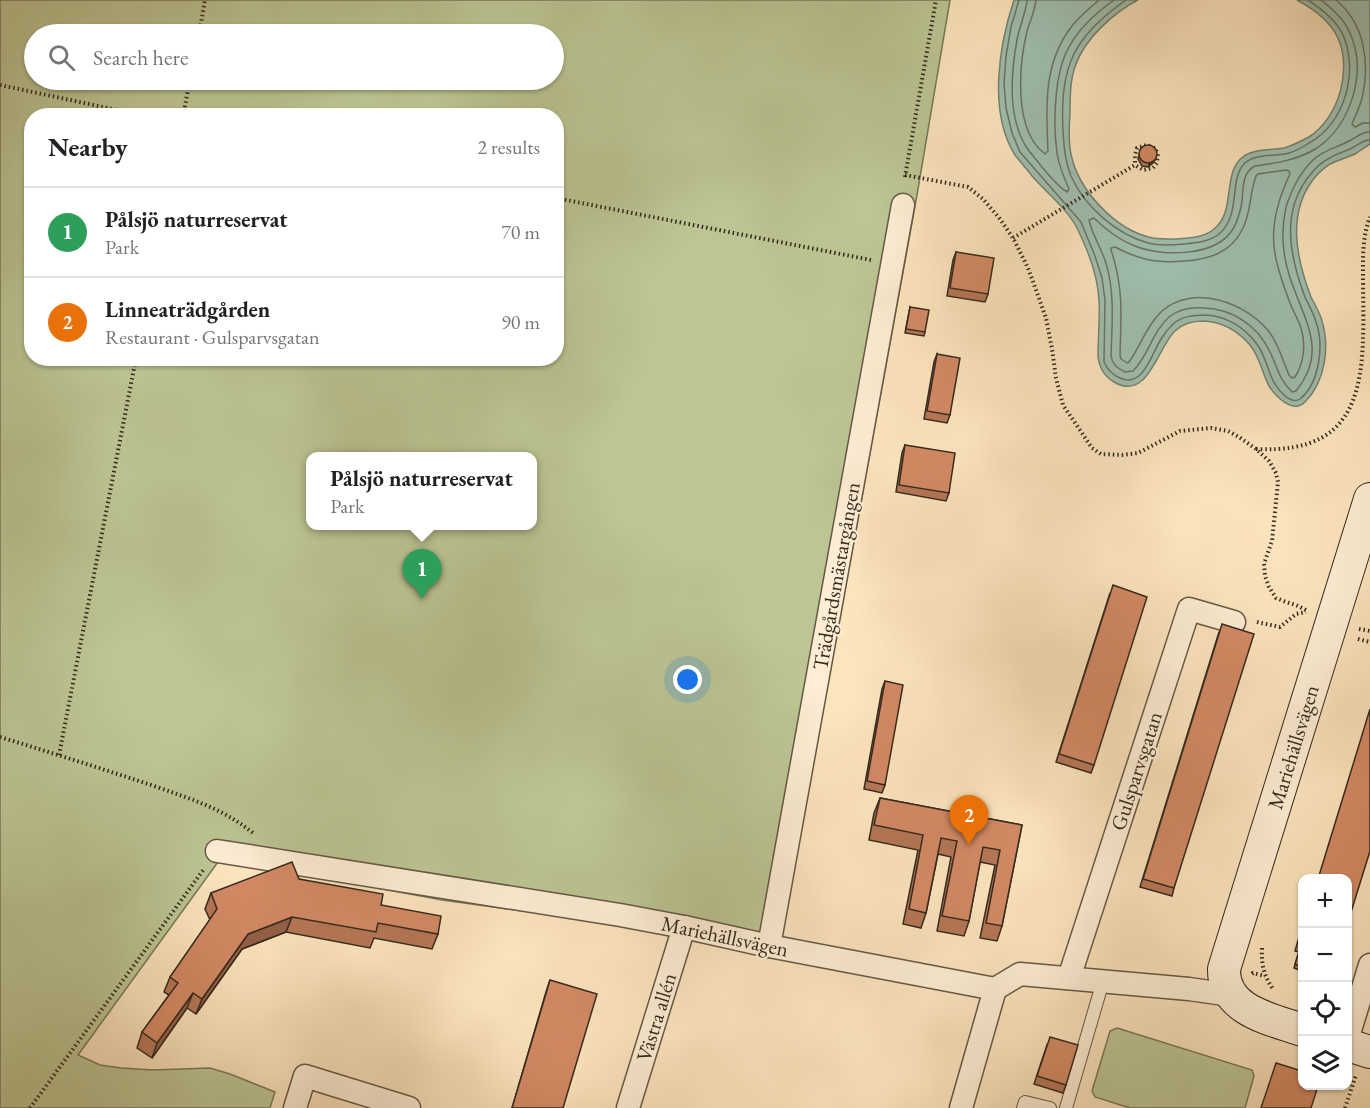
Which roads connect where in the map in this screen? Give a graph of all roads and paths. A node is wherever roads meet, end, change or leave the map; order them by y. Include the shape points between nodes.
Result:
1 (205, 0) edge
2 (936, 0) edge
3 (201, 24) edge
4 (0, 85) edge
5 (188, 90) edge
6 (108, 108) edge
7 (185, 108) edge
8 (1134, 165) junction
9 (905, 175) junction
10 (564, 200) edge
11 (903, 205) joint
12 (1370, 217) edge
13 (1013, 238) junction
14 (892, 264) junction
15 (134, 366) edge
16 (1355, 409) dead end
17 (1351, 414) dead end
18 (1256, 448) junction
19 (1370, 499) edge
20 (1321, 615) junction
21 (1234, 622) joint
22 (1370, 631) edge
23 (1358, 639) dead end
24 (1370, 642) edge
25 (0, 737) edge
26 (59, 755) junction
27 (217, 851) joint
28 (279, 861) junction
29 (684, 927) junction
30 (769, 946) junction
31 (1370, 965) edge
32 (1069, 978) junction
33 (1103, 981) junction
34 (995, 988) junction
35 (1231, 995) junction
36 (1298, 1029) edge
37 (1347, 1036) edge
38 (1352, 1047) edge
39 (1370, 1052) edge
40 (30, 1108) edge
41 (295, 1108) edge
42 (409, 1108) edge
43 (627, 1108) edge
44 (961, 1108) edge
45 (1023, 1108) edge
46 (1050, 1108) edge
47 (1066, 1108) edge

1 - 3 path
2 - 9 path
4 - 6 path
5 - 7 path
8 - 8 path via 1143,170 1153,168 1158,153 1154,147 1137,148
8 - 13 path
9 - 11 path
9 - 13 path via 968,187 983,199
10 - 14 path
11 - 14 street, Trädgårdsmästargången
12 - 16 path via 1362,258 1362,386
13 - 18 path via 1046,318 1063,405 1092,448 1101,454 1138,453 1180,431 1211,428 1228,431
14 - 30 street, Trädgårdsmästargången
15 - 26 path
17 - 18 path via 1334,434 1316,443 1293,448
18 - 20 path via 1269,462 1278,482 1272,541 1264,564 1269,587 1276,598
19 - 20 street, Mariehällsvägen
20 - 21 path via 1296,614 1280,627 1244,619
20 - 22 path
20 - 35 street, Mariehällsvägen via 1225,964 1224,978
21 - 32 street, Gulsparvsgatan via 1189,609
23 - 24 path
25 - 26 path
26 - 28 path via 237,819
27 - 28 street, Mariehällsvägen
27 - 40 path
28 - 29 street, Mariehällsvägen
29 - 30 street, Mariehällsvägen
29 - 43 street, Västra allén
30 - 34 street, Mariehällsvägen
31 - 37 street
32 - 33 street
32 - 34 street via 1020,974
33 - 35 street
33 - 47 lane
34 - 44 street
35 - 36 street via 1254,1013
38 - 39 street
41 - 42 street via 305,1076
45 - 46 lane via 1025,1102

